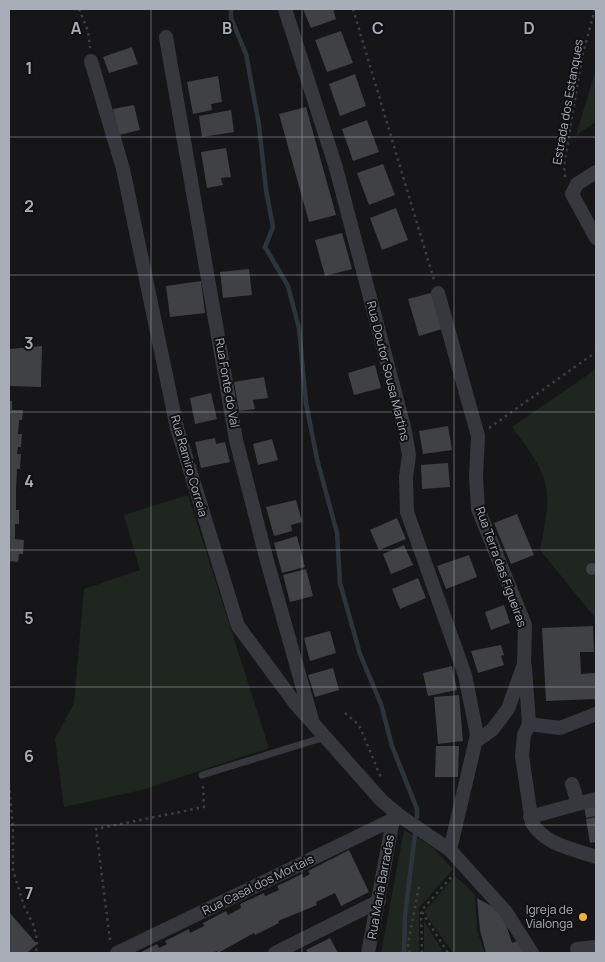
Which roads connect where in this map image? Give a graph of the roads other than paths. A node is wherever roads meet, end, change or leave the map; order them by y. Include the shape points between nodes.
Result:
1 (285, 9) edge
2 (166, 37) dead end
3 (91, 60) road end
4 (596, 172) edge
5 (596, 238) edge
6 (438, 293) road end
7 (524, 664) junction
8 (596, 714) edge
9 (313, 724) junction
10 (530, 724) junction
11 (325, 737) junction
12 (476, 741) junction
13 (202, 775) road end
14 (572, 784) dead end
15 (596, 799) edge
16 (578, 804) junction
17 (530, 817) junction
18 (397, 818) junction
19 (450, 850) junction
20 (596, 857) edge
21 (379, 901) junction
22 (596, 947) edge
23 (114, 948) edge
24 (577, 949) dead end
25 (275, 953) edge
26 (368, 953) edge
27 (532, 953) edge

1 - 12 street, Rua Doutor Sousa Martins via 336,168 384,349 409,455 406,512 465,675 474,713
2 - 9 street, Rua Fonte do Val via 236,440
3 - 9 street, Rua Ramiro Correia via 123,169 178,428 231,607 246,639
4 - 5 street via 574,186 573,198
6 - 7 street, Rua Terra das Figueiras via 478,436 478,509 525,625
7 - 10 street
7 - 12 street, Rua Terra das Figueiras via 508,709 492,730
8 - 10 street via 560,728
9 - 11 street, Rua Ramiro Correia
10 - 17 street via 523,741 522,756
11 - 13 lane
11 - 18 street, Rua Ramiro Correia
12 - 19 street, Rua Doutor Sousa Martins
14 - 16 street
15 - 16 street
16 - 17 street
17 - 20 street via 537,831 549,840
18 - 19 street, Rua Ramiro Correia
18 - 21 street, Rua Maria Barradas
18 - 23 street, Rua Casal dos Mortais
19 - 27 street, Rua Ramiro Correia via 506,912
21 - 25 street
21 - 26 street, Rua Maria Barradas
22 - 24 street

